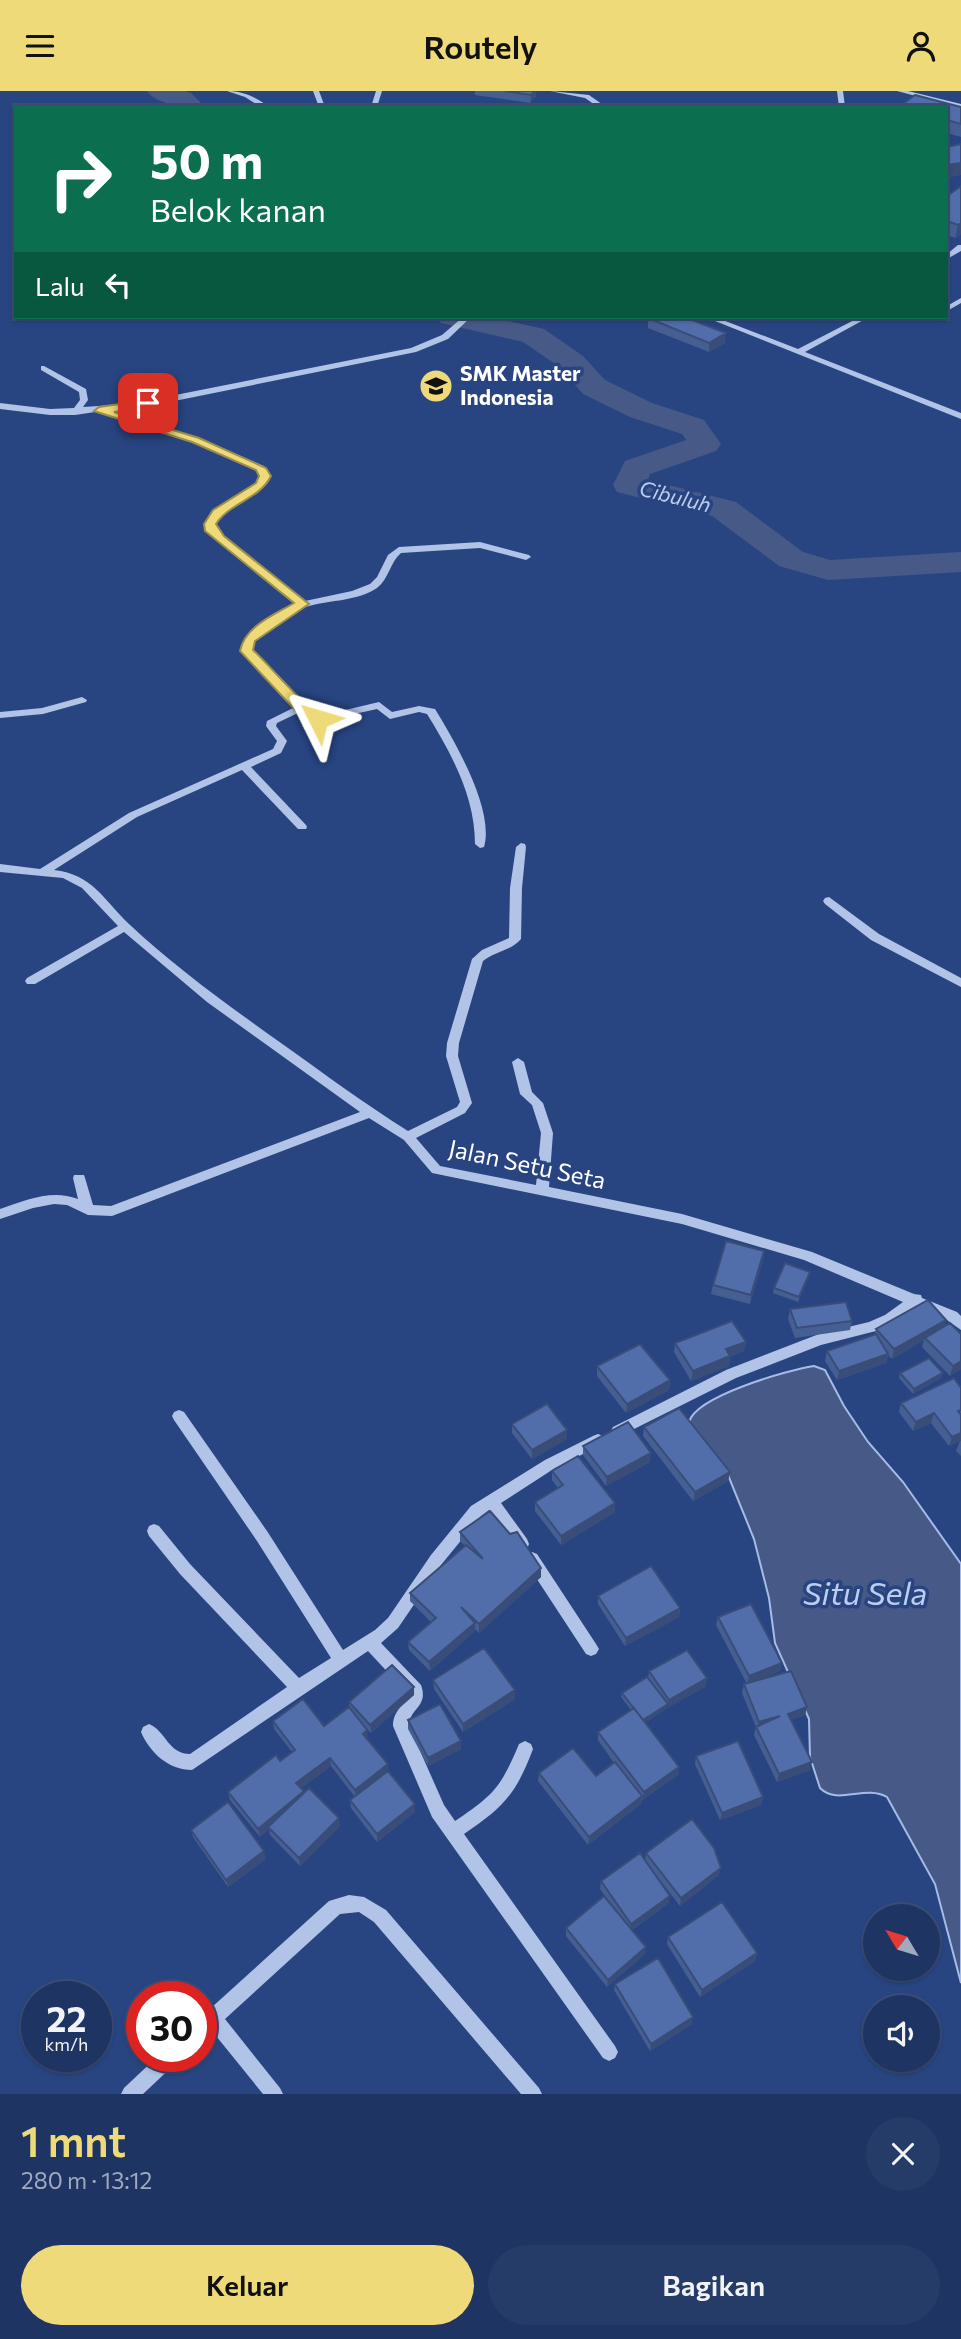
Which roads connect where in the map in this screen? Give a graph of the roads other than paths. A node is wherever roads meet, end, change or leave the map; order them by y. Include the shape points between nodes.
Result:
1 (230, 91) edge
2 (553, 91) edge
3 (900, 91) edge
4 (263, 105) edge
5 (600, 105) edge
6 (961, 106) edge
7 (948, 309) edge
8 (959, 313) dead end
9 (716, 319) edge
10 (862, 319) edge
11 (464, 321) edge
12 (799, 352) junction
13 (44, 368) dead end
14 (0, 406) edge
15 (99, 411) junction
16 (75, 412) junction
17 (961, 416) edge
18 (526, 558) dead end
19 (303, 604) junction
20 (82, 700) dead end
21 (301, 708) junction
22 (0, 715) edge
23 (244, 766) junction
24 (302, 827) dead end
25 (480, 844) dead end
26 (521, 847) dead end
27 (0, 868) edge
28 (41, 873) junction
29 (829, 901) dead end
30 (124, 927) junction
31 (31, 981) dead end
32 (961, 982) edge
33 (518, 1062) dead end
34 (370, 1113) junction
35 (408, 1136) junction
36 (79, 1178) dead end
37 (542, 1190) junction
38 (88, 1210) junction
39 (0, 1214) edge
40 (916, 1299) junction
41 (961, 1324) edge
42 (179, 1416) dead end
43 (491, 1501) junction
44 (154, 1531) dead end
45 (370, 1642) junction
46 (592, 1649) dead end
47 (341, 1660) junction
48 (298, 1688) junction
49 (149, 1731) dead end
50 (525, 1749) dead end
51 (453, 1832) junction
52 (217, 2014) edge
53 (217, 2034) edge
54 (609, 2052) dead end
55 (154, 2072) edge
56 (130, 2094) edge
57 (274, 2094) edge
58 (533, 2094) edge

1 - 4 street
2 - 5 street via 587,96
3 - 6 street
7 - 8 street
9 - 12 street
10 - 12 street
11 - 15 street via 430,345 413,350
12 - 17 street
13 - 16 street via 83,391 84,400
14 - 16 street
15 - 16 street
15 - 19 street via 195,440 261,468 265,476 261,485 218,512 211,531
18 - 19 street via 480,545 399,550 390,556 381,579 371,588
19 - 21 street via 268,623 246,645 250,656
20 - 22 street via 43,711
21 - 23 street via 272,721 282,741 277,751
21 - 25 street via 318,719 379,705 389,716 419,709 430,712 479,811
23 - 24 street
23 - 28 street via 133,815
26 - 35 street via 515,939 478,959 453,1043 452,1056 466,1103 461,1110
27 - 28 street, Jalan Setu Seta
28 - 30 street, Jalan Setu Seta via 86,885
29 - 32 street via 875,937
30 - 31 street
30 - 34 street, Jalan Setu Seta via 254,1032
33 - 37 street via 526,1094 537,1103 547,1133
34 - 35 street, Jalan Setu Seta
34 - 38 street via 112,1211
35 - 37 street, Jalan Setu Seta via 436,1170
36 - 38 street
37 - 40 street, Jalan Setu Seta via 682,1219 807,1256
38 - 39 street via 55,1198
40 - 41 street, Jalan Setu Seta
40 - 43 street via 890,1319 731,1374 575,1450
42 - 47 street
43 - 45 street via 476,1511 436,1560 393,1623
43 - 46 street
44 - 48 street
45 - 47 street
45 - 51 street via 415,1690 415,1700 401,1717 401,1726 438,1811
47 - 48 street
48 - 49 street via 192,1762 172,1759
50 - 51 street via 514,1781 499,1800
51 - 54 street
52 - 58 street via 335,1907 366,1903
53 - 57 street
55 - 56 street

